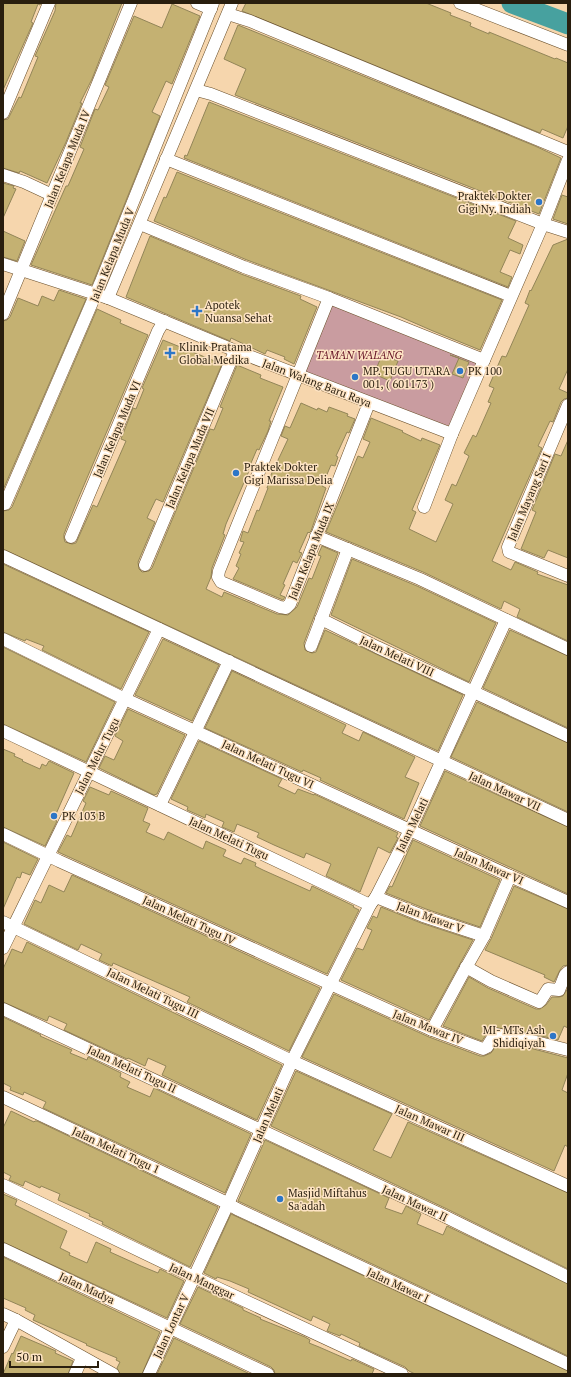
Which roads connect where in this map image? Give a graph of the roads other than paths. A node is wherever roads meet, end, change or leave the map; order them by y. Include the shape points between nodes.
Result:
1 (49, 3) edge
2 (131, 3) edge
3 (197, 3) edge
4 (460, 3) edge
5 (212, 6) edge
6 (230, 8) edge
7 (568, 45) edge
8 (196, 90) junction
9 (3, 113) edge
10 (568, 152) edge
11 (166, 159) junction
12 (568, 160) edge
13 (3, 175) edge
14 (52, 195) junction
15 (140, 224) junction
16 (543, 224) junction
17 (568, 232) edge
18 (3, 264) edge
19 (22, 270) junction
20 (96, 294) junction
21 (511, 296) junction
22 (108, 298) junction
23 (329, 298) junction
24 (3, 314) edge
25 (164, 321) junction
26 (236, 351) junction
27 (484, 360) junction
28 (297, 375) junction
29 (369, 403) junction
30 (568, 405) edge
31 (452, 434) junction
32 (5, 504) dead end
33 (424, 506) dead end
34 (316, 536) junction
35 (71, 537) dead end
36 (348, 549) junction
37 (3, 556) edge
38 (145, 565) dead end
39 (568, 576) edge
40 (321, 619) junction
41 (506, 620) junction
42 (159, 629) junction
43 (3, 639) edge
44 (311, 646) dead end
45 (568, 649) edge
46 (229, 661) junction
47 (474, 692) junction
48 (125, 699) junction
49 (3, 731) edge
50 (195, 731) junction
51 (568, 736) edge
52 (442, 761) junction
53 (88, 772) junction
54 (160, 805) junction
55 (568, 820) edge
56 (410, 830) junction
57 (3, 834) edge
58 (48, 855) junction
59 (510, 876) junction
60 (373, 901) junction
61 (568, 902) edge
62 (8, 924) edge
63 (484, 936) junction
64 (3, 948) edge
65 (466, 967) junction
66 (568, 972) edge
67 (330, 984) junction
68 (3, 1009) edge
69 (432, 1030) junction
70 (568, 1050) edge
71 (292, 1061) junction
72 (3, 1098) edge
73 (261, 1130) junction
74 (3, 1185) edge
75 (568, 1186) edge
76 (228, 1204) junction
77 (3, 1249) edge
78 (194, 1277) junction
79 (568, 1277) edge
80 (3, 1314) edge
81 (16, 1320) junction
82 (170, 1328) junction
83 (3, 1347) edge
84 (82, 1358) junction
85 (568, 1364) edge
86 (75, 1374) edge
87 (113, 1374) edge
88 (149, 1374) edge
89 (268, 1374) edge
90 (402, 1374) edge

1 - 9 street
2 - 14 street, Jalan Kelapa Muda IV
3 - 5 street
4 - 7 street
5 - 20 street, Jalan Kelapa Muda V
6 - 8 street
6 - 10 street via 264,27
8 - 11 street
8 - 16 street
11 - 15 street
11 - 21 street
12 - 16 street
13 - 14 street
14 - 19 street, Jalan Kelapa Muda IV
15 - 22 street
15 - 23 street via 244,267
16 - 17 street
16 - 21 street
18 - 19 street, Jalan Walang Baru Raya
19 - 20 street, Jalan Walang Baru Raya
19 - 24 street, Jalan Kelapa Muda IV
20 - 22 street, Jalan Walang Baru Raya
20 - 32 street, Jalan Kelapa Muda V
21 - 27 street
22 - 25 street, Jalan Walang Baru Raya
23 - 27 street
23 - 28 street
25 - 26 street, Jalan Walang Baru Raya
25 - 35 street, Jalan Kelapa Muda VI
26 - 28 street, Jalan Walang Baru Raya
26 - 38 street, Jalan Kelapa Muda VII
27 - 31 street
28 - 29 street, Jalan Walang Baru Raya
28 - 34 street, Jalan Kelapa Muda IX via 218,577 221,582 286,608 290,604
29 - 31 street, Jalan Walang Baru Raya
29 - 34 street, Jalan Kelapa Muda IX
30 - 39 street, Jalan Mayang Sari I via 508,547 509,552
31 - 33 street
34 - 36 street
36 - 40 street
36 - 41 street via 420,579
37 - 42 street, Jalan Mawar VII
40 - 44 street
40 - 47 street, Jalan Melati VIII
41 - 45 street
41 - 47 street, Jalan Melati
42 - 46 street, Jalan Mawar VII
42 - 48 street, Jalan Melur Tugu
43 - 48 street, Jalan Melati Tugu VI
46 - 50 street
46 - 52 street, Jalan Mawar VII
47 - 51 street, Jalan Melati VIII
47 - 52 street, Jalan Melati
48 - 50 street, Jalan Melati Tugu VI
48 - 53 street, Jalan Melur Tugu
49 - 53 street
50 - 54 street
50 - 56 street, Jalan Melati Tugu VI
52 - 55 street, Jalan Mawar VII
52 - 56 street, Jalan Melati
53 - 54 street, Jalan Melati Tugu
53 - 58 street, Jalan Melur Tugu
54 - 60 street, Jalan Melati Tugu
56 - 59 street, Jalan Mawar VI
56 - 60 street, Jalan Melati
57 - 58 street, Jalan Melati Tugu IV
58 - 62 street, Jalan Melur Tugu
58 - 67 street, Jalan Melati Tugu IV
59 - 61 street, Jalan Mawar VI
59 - 63 street
60 - 63 street, Jalan Mawar V
60 - 67 street, Jalan Melati
62 - 64 street, Jalan Melur Tugu
62 - 71 street, Jalan Melati Tugu III
63 - 65 street
65 - 66 street via 539,1002 548,989 559,990
65 - 69 street
67 - 69 street, Jalan Mawar IV
67 - 71 street, Jalan Melati
68 - 73 street, Jalan Melati Tugu II
69 - 70 street, Jalan Mawar IV via 483,1049 495,1034
71 - 73 street, Jalan Melati
71 - 75 street, Jalan Mawar III
72 - 76 street, Jalan Melati Tugu 1
73 - 76 street, Jalan Melati
73 - 79 street, Jalan Mawar II
74 - 78 street, Jalan Manggar
76 - 78 street, Jalan Melati
76 - 85 street, Jalan Mawar I
77 - 82 street, Jalan Madya
78 - 82 street, Jalan Lontar V
78 - 90 street, Jalan Manggar
80 - 81 street
81 - 83 street
81 - 84 street
82 - 88 street, Jalan Lontar V
82 - 89 street, Jalan Madya
84 - 86 street
84 - 87 street

